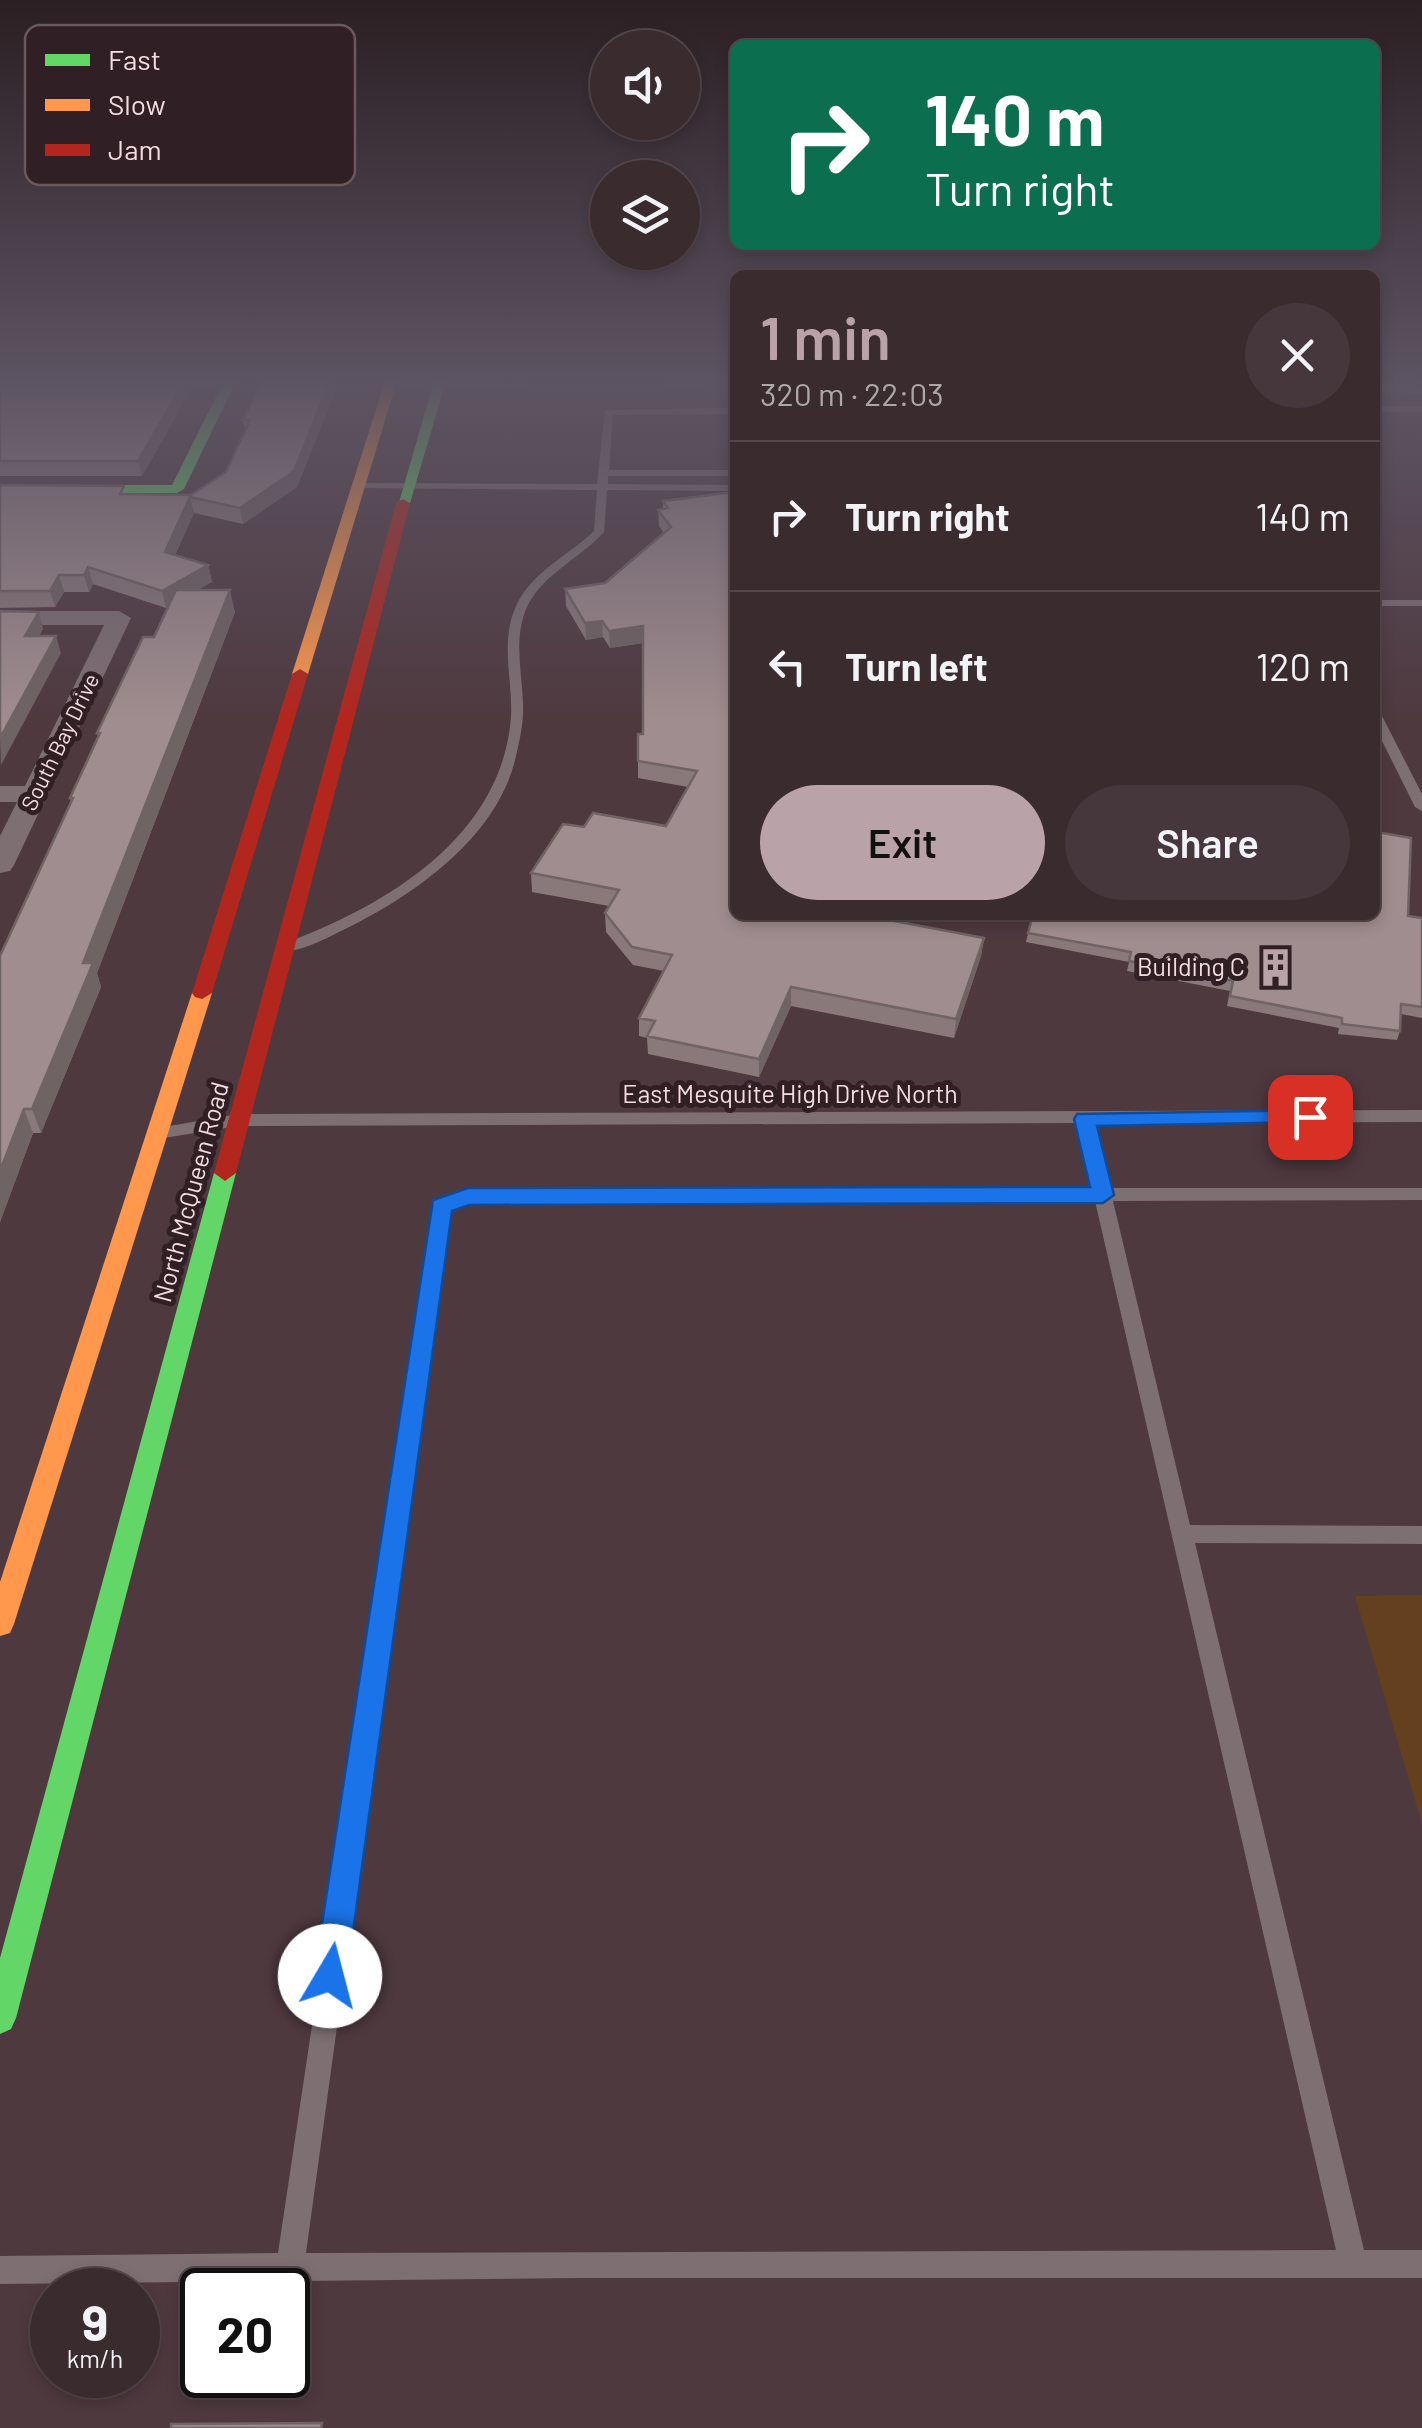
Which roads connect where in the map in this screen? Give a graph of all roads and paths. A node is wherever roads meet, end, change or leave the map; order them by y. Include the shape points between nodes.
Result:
1 (356, 494) edge
2 (406, 494) edge
3 (600, 494) edge
4 (1380, 603) edge
5 (1422, 603) edge
6 (0, 618) edge
7 (1380, 724) edge
8 (0, 794) edge
9 (36, 794) junction
10 (1422, 806) edge
11 (0, 865) edge
12 (285, 948) junction
13 (1422, 1116) edge
14 (1085, 1119) junction
15 (238, 1120) junction
16 (158, 1133) junction
17 (1422, 1194) edge
18 (1103, 1195) junction
19 (1184, 1534) junction
20 (1422, 1535) edge
21 (0, 1624) edge
22 (0, 2018) edge
23 (1352, 2264) junction
24 (1422, 2264) edge
25 (290, 2266) junction
26 (0, 2270) edge

1 - 16 main road, North McQueen Road
2 - 12 main road, North McQueen Road
3 - 12 lane via 598,532 526,597 520,613 510,655 517,691 514,754 488,806 404,894 328,935
4 - 5 lane
6 - 9 street, South Bay Drive via 120,618
7 - 10 lane
8 - 9 street
9 - 11 street, South Bay Drive
12 - 15 main road, North McQueen Road
13 - 14 lane, East Mesquite High Drive North
14 - 15 lane, East Mesquite High Drive North
14 - 18 lane
15 - 16 lane, East Mesquite High Drive North
15 - 22 main road, North McQueen Road
16 - 21 main road, North McQueen Road
17 - 18 lane
18 - 19 lane
18 - 25 lane via 468,1196 441,1206
19 - 20 lane
19 - 23 lane
23 - 24 lane
23 - 25 lane
25 - 26 lane

